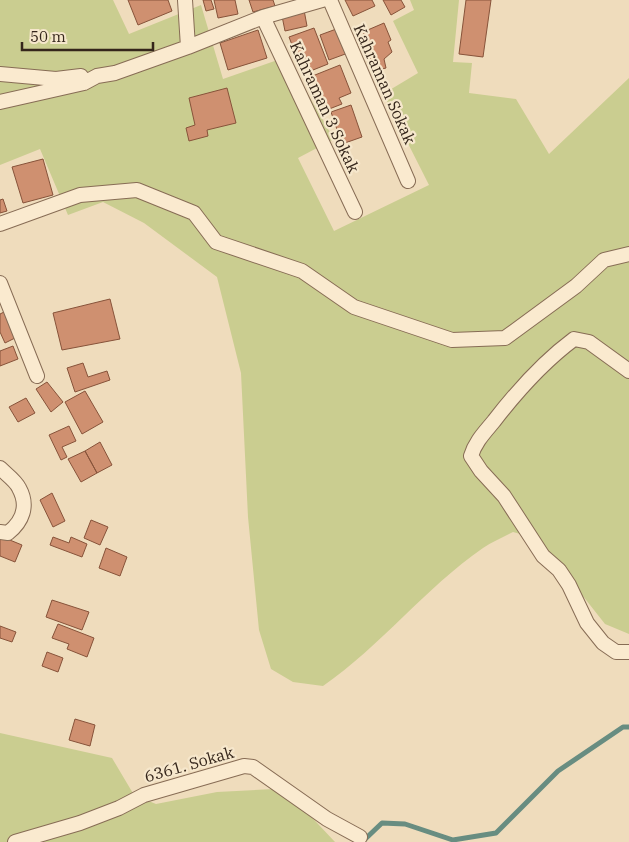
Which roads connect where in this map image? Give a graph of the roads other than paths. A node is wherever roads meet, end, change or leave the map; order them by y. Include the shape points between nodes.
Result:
1 (185, 0) edge
2 (322, 0) edge
3 (330, 0) edge
4 (263, 17) junction
5 (188, 47) junction
6 (115, 73) junction
7 (0, 74) edge
8 (0, 102) edge
9 (408, 181) dead end
10 (355, 212) dead end
11 (0, 224) edge
12 (629, 254) edge
13 (0, 283) edge
14 (629, 371) edge
15 (36, 376) dead end
16 (0, 468) edge
17 (0, 532) edge
18 (629, 652) edge
19 (360, 837) dead end
20 (15, 842) edge

1 - 5 street
2 - 4 street
3 - 9 street, Kahraman Sokak
4 - 5 street
4 - 10 street, Kahraman 3 Sokak
5 - 6 street
6 - 7 street via 56,79
6 - 8 street
11 - 12 street via 80,195 137,190 194,213 216,242 302,271 354,307 452,340 505,338 576,286 604,260
13 - 15 street
14 - 18 street via 589,342 574,339 551,356 515,394 474,445 471,456 504,496 543,556 559,570 587,623 603,643 616,652
16 - 17 street via 19,488 24,511 18,526 8,533
19 - 20 street, 6361. Sokak via 327,819 253,767 244,766 144,795 80,823

